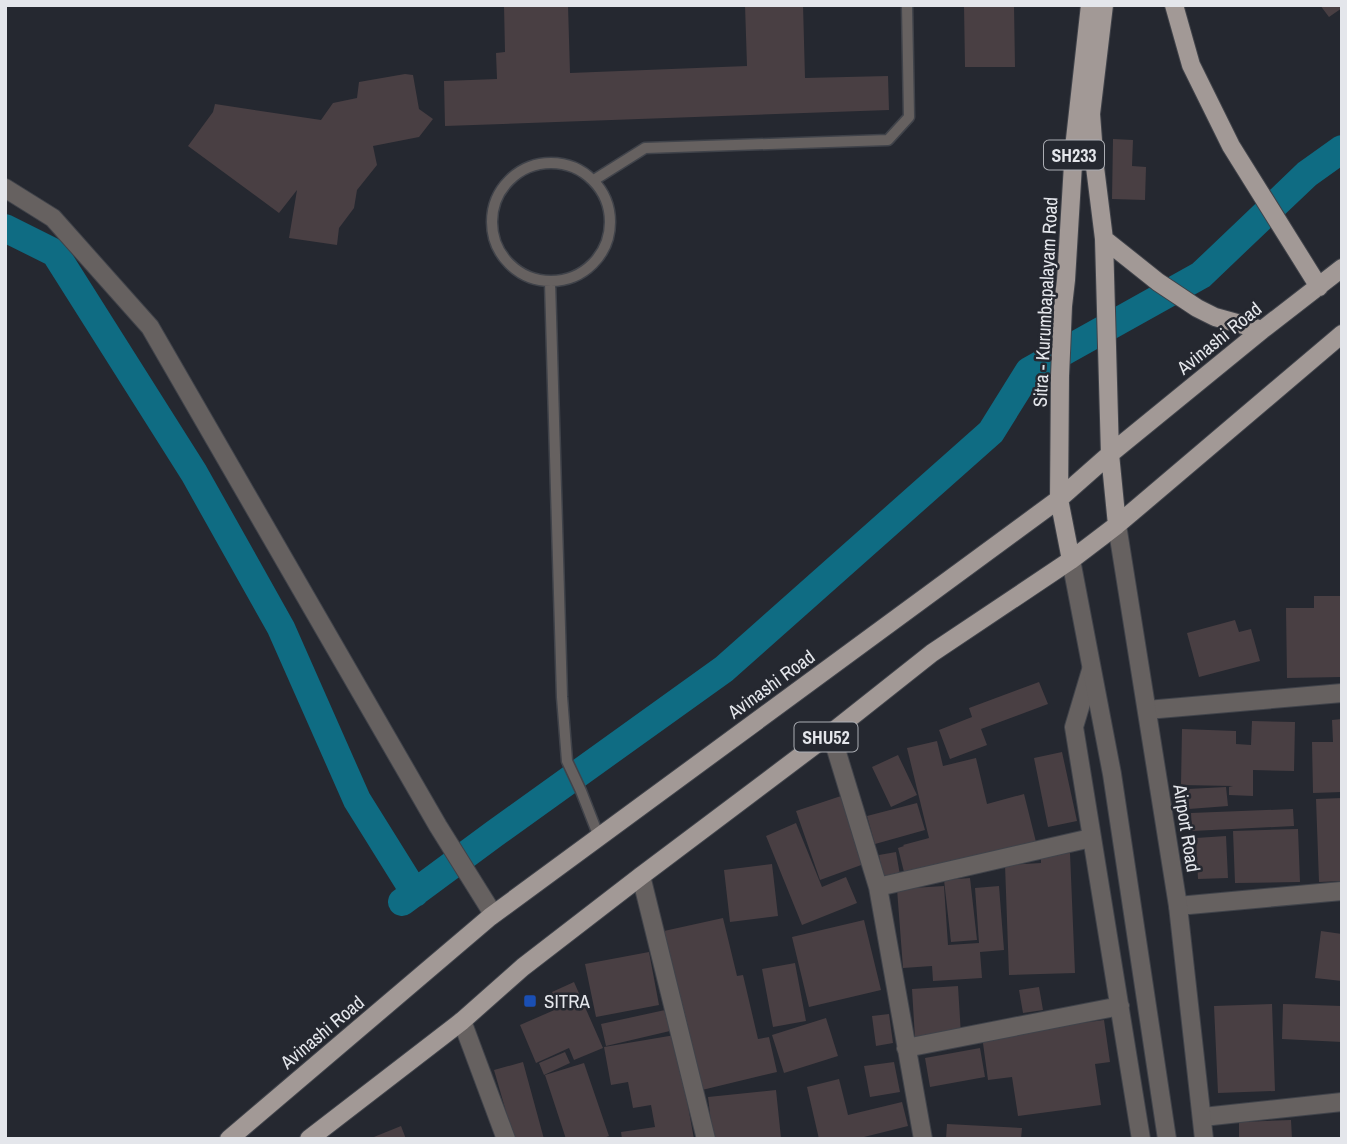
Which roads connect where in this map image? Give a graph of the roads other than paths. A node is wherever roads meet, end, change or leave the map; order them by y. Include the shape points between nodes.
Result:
1 (907, 5) edge
2 (1090, 5) edge
3 (1104, 5) edge
4 (1174, 5) edge
5 (594, 180) junction
6 (5, 188) edge
7 (1104, 239) junction
8 (1342, 268) edge
9 (550, 282) junction
10 (1319, 286) junction
11 (1262, 330) junction
12 (1342, 334) edge
13 (1110, 454) junction
14 (1059, 499) junction
15 (1116, 525) junction
16 (1071, 560) junction
17 (1091, 670) junction
18 (1342, 693) edge
19 (1147, 710) junction
20 (831, 733) junction
21 (599, 837) junction
22 (1091, 838) junction
23 (641, 876) junction
24 (878, 887) junction
25 (1342, 891) edge
26 (1178, 906) junction
27 (493, 914) junction
28 (1120, 1006) junction
29 (461, 1021) junction
30 (906, 1048) junction
31 (1342, 1102) edge
32 (1203, 1117) junction
33 (229, 1139) edge
34 (309, 1139) edge
35 (506, 1139) edge
36 (706, 1139) edge
37 (923, 1139) edge
38 (1141, 1139) edge
39 (1167, 1139) edge
40 (1204, 1139) edge

1 - 5 lane via 909,117 888,140 645,148
2 - 14 main road, Sitra - Kurumbapalayam Road / SH233 via 1063,306
3 - 7 main road, SH233 via 1091,114
4 - 10 main road via 1191,65 1239,159
5 - 9 lane via 607,199 611,222 606,245 593,264 574,277
5 - 9 lane via 575,166 552,162 528,166 509,179 495,198 491,221 495,244 508,263 527,277
6 - 27 street via 52,218 150,327
7 - 11 main road via 1197,308
7 - 13 main road, SH233
8 - 10 main road, Avinashi Road / SHU52
9 - 21 lane via 567,761
10 - 11 main road, Avinashi Road / SHU52
11 - 13 main road, Avinashi Road / SHU52
12 - 15 main road, SHU52
13 - 14 main road, Avinashi Road / SHU52
13 - 15 main road, SH233
14 - 16 main road, Sitra - Kurumbapalayam Road / SH233
14 - 21 main road, Avinashi Road / SHU52
15 - 16 main road, SHU52
15 - 19 street, Airport Road
16 - 17 street
16 - 20 main road, SHU52 via 932,653
17 - 22 street via 1074,727
17 - 39 street via 1112,774
18 - 19 street
19 - 26 street, Airport Road
20 - 23 main road, SHU52
20 - 24 street
21 - 27 main road, Avinashi Road / SHU52
22 - 24 street
22 - 28 street
23 - 29 main road, SHU52
23 - 36 street
24 - 30 street
25 - 26 street
26 - 32 street, Airport Road
27 - 33 main road, Avinashi Road / SHU52
28 - 30 street
28 - 38 street
29 - 34 main road, SHU52
29 - 35 street
30 - 37 street
31 - 32 street
32 - 40 street, Airport Road

